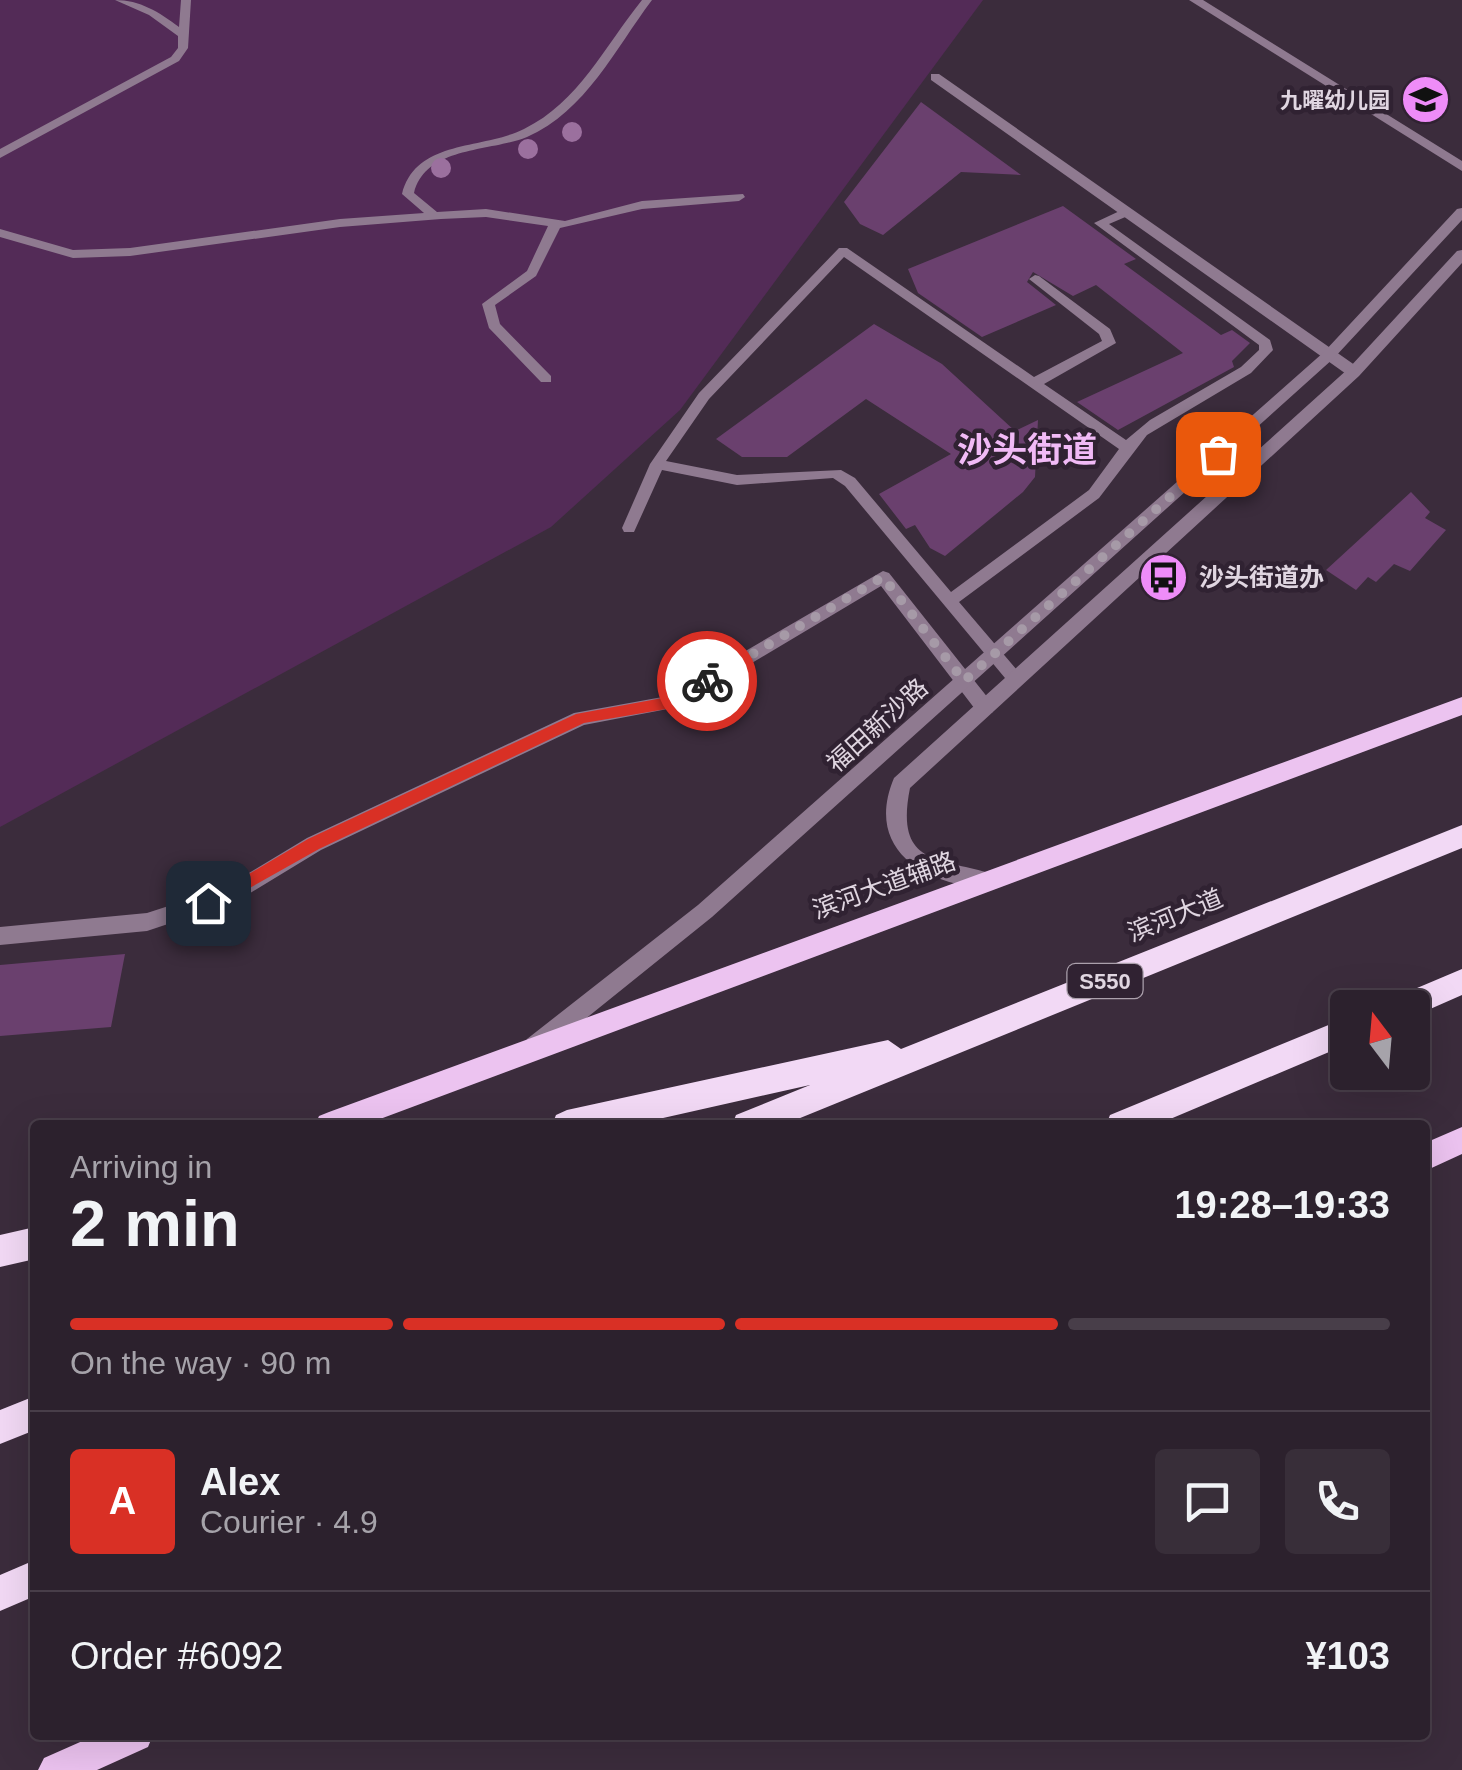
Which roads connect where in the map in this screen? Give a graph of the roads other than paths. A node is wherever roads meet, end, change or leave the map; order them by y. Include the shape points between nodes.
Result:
1 (120, 0) edge
2 (186, 0) edge
3 (646, 0) edge
4 (1195, 0) edge
5 (182, 34) junction
6 (935, 77) dead end
7 (0, 154) edge
8 (1462, 166) edge
9 (739, 197) dead end
10 (1126, 212) junction
11 (1462, 212) edge
12 (434, 215) junction
13 (555, 225) junction
14 (2, 236) edge
15 (1462, 254) edge
16 (1035, 279) dead end
17 (1329, 355) junction
18 (1354, 372) junction
19 (546, 379) dead end
20 (1034, 383) junction
21 (1127, 448) junction
22 (657, 464) junction
23 (629, 528) dead end
24 (952, 600) junction
25 (996, 652) junction
26 (1016, 680) junction
27 (964, 681) junction
28 (1462, 706) edge
29 (985, 708) junction
30 (1462, 836) edge
31 (989, 881) junction
32 (0, 936) edge
33 (1462, 982) edge
34 (1430, 996) edge
35 (968, 1036) junction
36 (1330, 1037) edge
37 (528, 1052) junction
38 (1247, 1072) junction
39 (343, 1120) edge
40 (590, 1120) edge
41 (760, 1120) edge
42 (1133, 1120) edge
43 (1174, 1120) edge
44 (1462, 1140) edge
45 (1430, 1155) edge
46 (30, 1236) edge
47 (30, 1244) edge
48 (0, 1249) edge
49 (30, 1415) edge
50 (0, 1427) edge
51 (30, 1580) edge
52 (0, 1593) edge
53 (125, 1740) edge
54 (56, 1770) edge

1 - 5 lane
2 - 5 lane
3 - 12 lane via 591,83 564,110 522,134 428,162 408,184 408,194
4 - 8 street
5 - 7 lane via 183,48 158,72 108,92
6 - 10 street
9 - 13 lane via 660,202
10 - 17 street
10 - 21 lane via 1100,223 1266,350 1261,361 1168,414
11 - 17 street, 福田新沙路
12 - 13 lane via 486,214
12 - 14 lane via 130,252 72,254
13 - 19 lane via 532,273 488,304 494,326
15 - 18 street
16 - 20 lane via 1104,332 1109,343
17 - 18 street
17 - 25 street, 福田新沙路
18 - 26 street
20 - 21 lane
20 - 22 lane via 843,251 704,396
21 - 24 lane via 1094,494
22 - 23 lane
22 - 24 lane via 737,480 836,474
24 - 25 lane
25 - 26 lane
25 - 27 street, 福田新沙路
26 - 29 street
27 - 29 street
27 - 32 street via 883,577 672,702 581,718 314,844 230,894 147,922
27 - 37 street, 福田新沙路 via 705,911
28 - 31 main road, 滨河大道辅路
29 - 31 street via 901,784 892,812 900,840 918,860 943,876
30 - 35 highway, 滨河大道 / S550
31 - 37 main road, 滨河大道辅路
33 - 34 highway
35 - 40 highway
35 - 41 highway, 滨河大道 / S550
36 - 38 highway
37 - 39 main road, 滨河大道辅路
38 - 42 highway
38 - 43 highway
44 - 45 main road
46 - 48 main road
47 - 48 highway
49 - 50 highway
51 - 52 highway
53 - 54 main road

